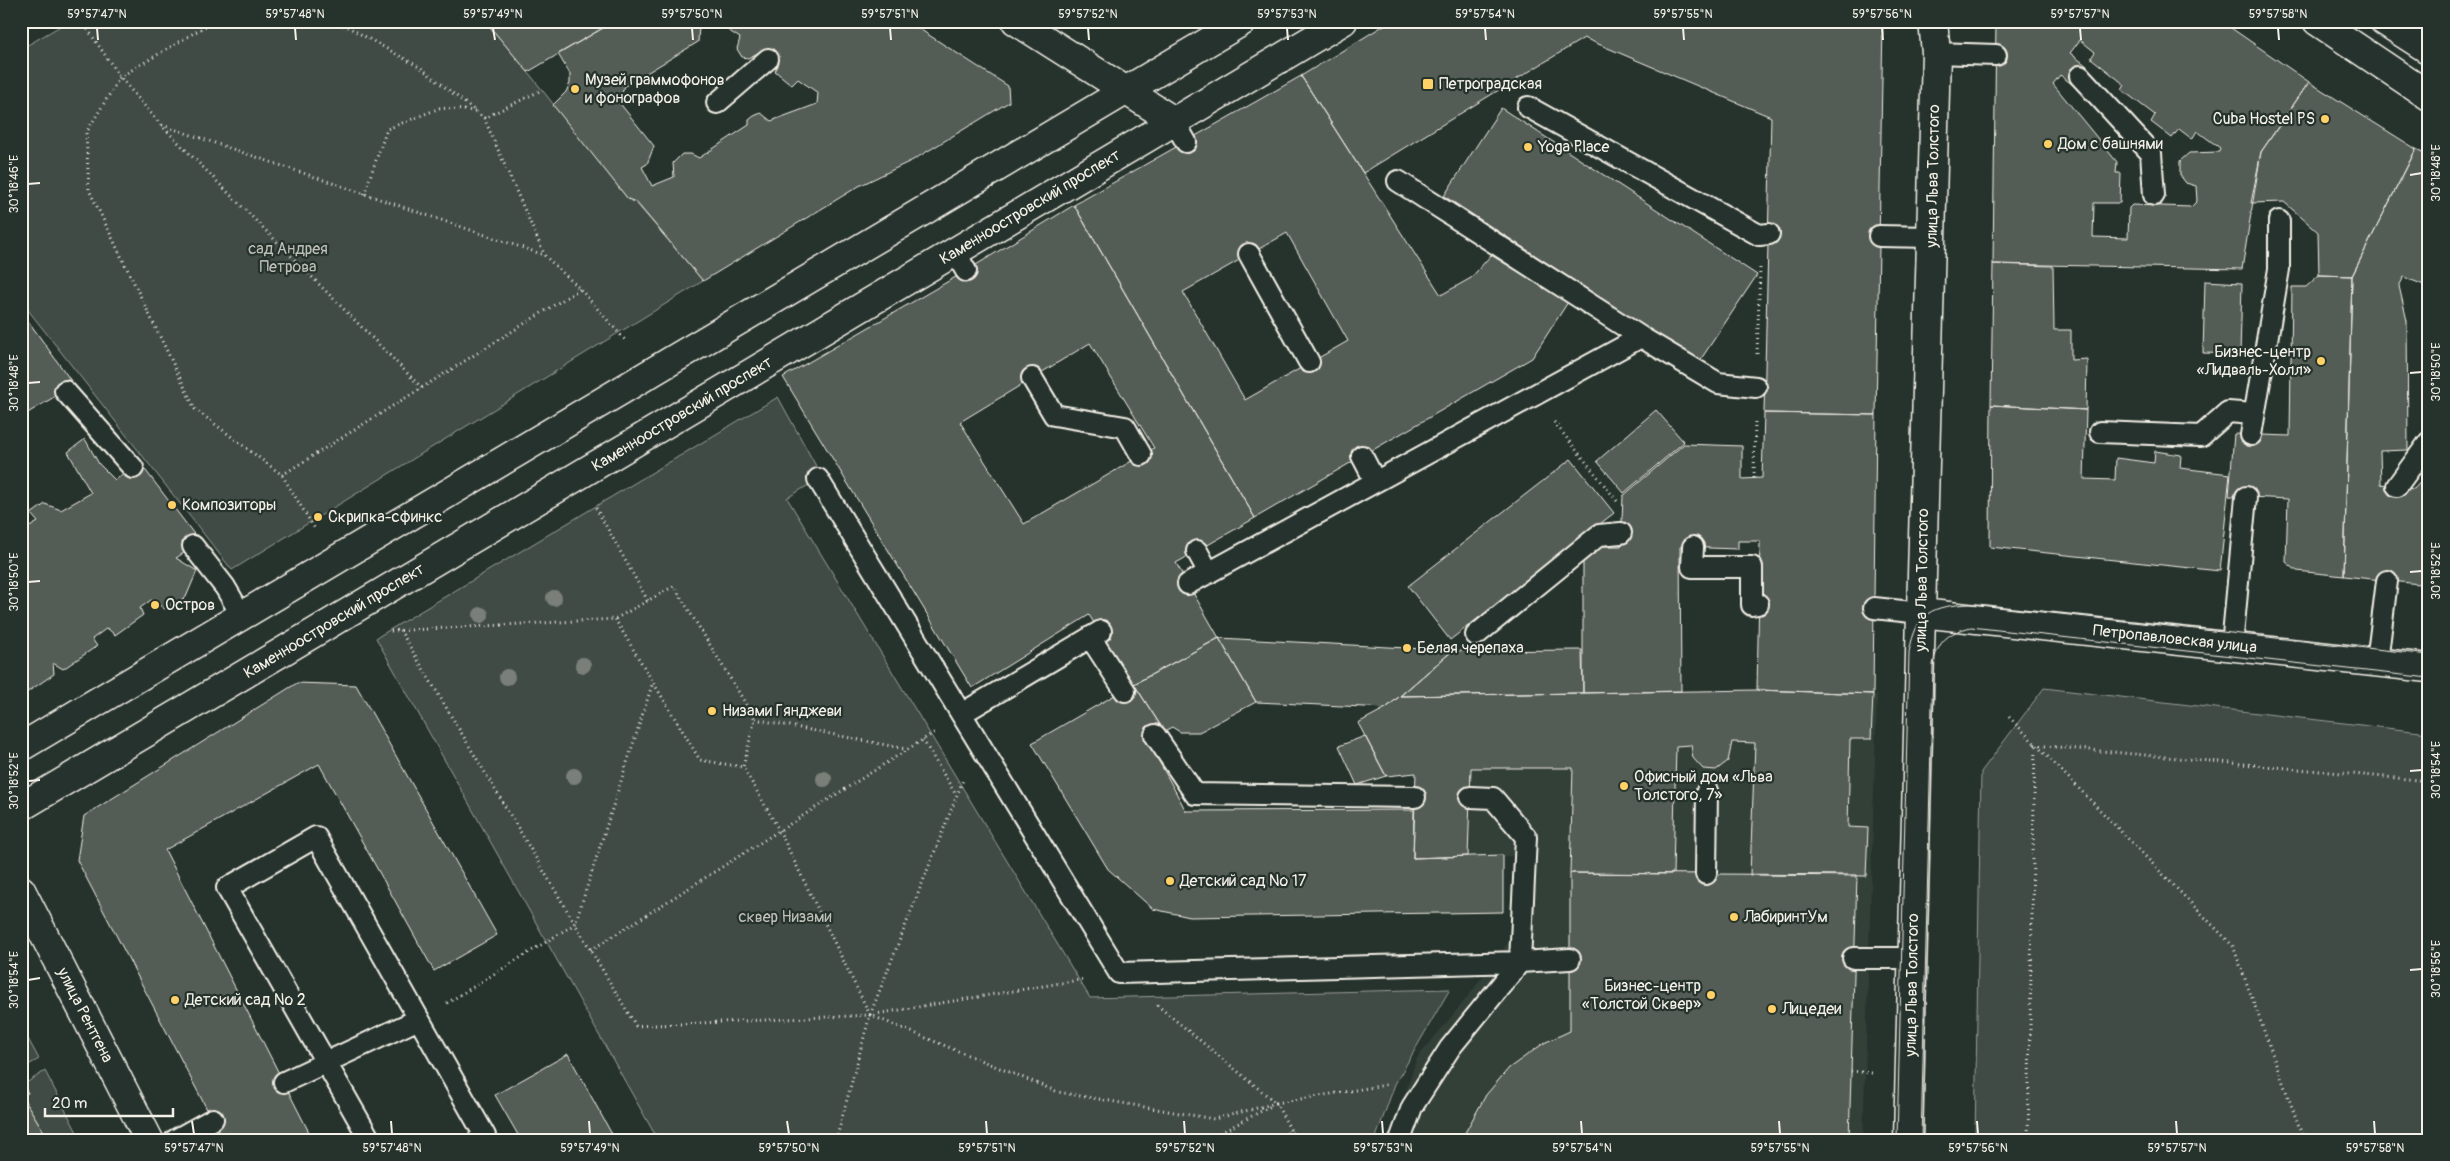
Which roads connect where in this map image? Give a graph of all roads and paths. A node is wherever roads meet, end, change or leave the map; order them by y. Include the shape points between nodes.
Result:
1 (82, 21) edge
2 (214, 21) edge
3 (328, 21) edge
4 (1016, 21) edge
5 (1243, 21) edge
6 (1343, 21) edge
7 (1935, 21) edge
8 (2317, 21) edge
9 (2384, 21) edge
10 (2429, 50) edge
11 (1936, 53) junction
12 (1996, 54) dead end
13 (768, 59) dead end
14 (2080, 76) dead end
15 (120, 77) junction
16 (542, 90) dead end
17 (1125, 91) junction
18 (2429, 96) edge
19 (717, 103) dead end
20 (1528, 107) dead end
21 (476, 111) junction
22 (484, 118) junction
23 (161, 125) junction
24 (1180, 131) junction
25 (1398, 181) dead end
26 (364, 194) junction
27 (2154, 195) dead end
28 (2279, 221) dead end
29 (1764, 234) joint
30 (1879, 236) dead end
31 (1931, 237) junction
32 (1249, 254) dead end
33 (545, 256) junction
34 (580, 289) junction
35 (1641, 337) junction
36 (626, 341) dead end
37 (1309, 362) dead end
38 (1032, 378) dead end
39 (1756, 387) junction
40 (422, 388) junction
41 (65, 391) dead end
42 (1534, 396) junction
43 (2253, 414) junction
44 (2100, 432) dead end
45 (2251, 435) dead end
46 (2429, 442) edge
47 (1141, 456) dead end
48 (1362, 456) dead end
49 (133, 468) dead end
50 (282, 475) junction
51 (1754, 478) dead end
52 (818, 480) dead end
53 (1376, 481) junction
54 (2397, 486) dead end
55 (2246, 497) dead end
56 (594, 504) dead end
57 (315, 529) dead end
58 (1617, 533) joint
59 (193, 546) dead end
60 (1692, 547) dead end
61 (1197, 551) dead end
62 (1209, 573) junction
63 (2387, 581) dead end
64 (1188, 584) dead end
65 (648, 601) junction
66 (1758, 604) dead end
67 (1874, 608) dead end
68 (1921, 613) junction
69 (242, 616) junction
70 (615, 619) junction
71 (400, 630) junction
72 (382, 631) dead end
73 (1476, 635) dead end
74 (2232, 646) junction
75 (2377, 662) junction
76 (2429, 668) edge
77 (653, 682) junction
78 (1125, 691) dead end
79 (961, 714) junction
80 (2009, 717) dead end
81 (754, 720) junction
82 (1155, 735) dead end
83 (923, 740) junction
84 (2035, 744) junction
85 (21, 747) edge
86 (907, 749) junction
87 (743, 767) junction
88 (2429, 781) edge
89 (1707, 791) dead end
90 (1415, 797) dead end
91 (1470, 797) dead end
92 (21, 808) edge
93 (778, 830) junction
94 (1706, 874) dead end
95 (21, 890) edge
96 (575, 924) junction
97 (591, 950) junction
98 (1854, 958) dead end
99 (1913, 958) junction
100 (1570, 959) dead end
101 (1520, 962) junction
102 (1119, 973) junction
103 (870, 1015) junction
104 (419, 1019) junction
105 (326, 1062) junction
106 (1850, 1071) dead end
107 (1874, 1073) dead end
108 (1431, 1078) junction
109 (284, 1082) dead end
110 (1276, 1103) junction
111 (213, 1120) dead end
112 (149, 1140) edge
113 (174, 1140) edge
114 (370, 1140) edge
115 (478, 1140) edge
116 (836, 1140) edge
117 (1207, 1140) edge
118 (1296, 1140) edge
119 (1400, 1140) edge
120 (1908, 1140) edge
121 (2028, 1140) edge
122 (2304, 1140) edge

1 - 15 path
2 - 15 path
3 - 21 path via 348,27 421,68
4 - 17 main road
5 - 17 main road
6 - 24 main road, Каменноостровский проспект
7 - 11 main road, улица Льва Толстого
8 - 18 main road
9 - 10 main road
11 - 12 lane
11 - 31 main road, улица Льва Толстого
13 - 19 lane
14 - 27 lane via 2151,153
15 - 23 path
15 - 50 path via 86,132 88,190 195,409
16 - 22 path
17 - 24 main road
17 - 69 main road
20 - 29 lane
21 - 22 path
21 - 26 path via 440,108 387,129
22 - 33 path
23 - 26 path
23 - 40 path
24 - 92 main road, Каменноостровский проспект
25 - 35 lane
26 - 33 path
28 - 43 lane via 2279,269
29 - 39 path
30 - 31 lane
31 - 68 main road, улица Льва Толстого
32 - 37 lane
33 - 34 path
34 - 36 path
34 - 40 path
35 - 39 lane via 1718,383
35 - 42 lane
38 - 47 lane via 1054,415 1125,427
39 - 51 path
40 - 50 path
41 - 49 lane
42 - 53 lane
42 - 58 path via 1617,500
43 - 44 lane via 2228,412 2201,436
43 - 45 lane
46 - 54 lane
48 - 53 lane
50 - 57 path
52 - 79 lane
53 - 62 lane
55 - 74 lane
56 - 65 path
58 - 73 lane via 1599,535
59 - 69 lane via 225,587
60 - 66 lane via 1692,566 1752,567 1752,605
61 - 62 lane
62 - 64 lane
63 - 75 lane
65 - 70 path
65 - 81 path via 674,586
67 - 68 lane
68 - 74 main road, Петропавловская улица
68 - 99 main road, улица Льва Толстого
69 - 85 main road
70 - 71 path
70 - 77 path
71 - 72 path
71 - 96 path
74 - 75 main road, Петропавловская улица
75 - 76 main road, Петропавловская улица
77 - 87 path via 700,760
77 - 96 path
78 - 79 lane via 1095,634
79 - 83 path
79 - 102 lane
80 - 84 path
81 - 86 path
81 - 87 path
82 - 90 lane via 1195,794
83 - 86 path
83 - 103 path via 957,795
84 - 88 path
84 - 121 path
84 - 122 path via 2233,946
86 - 93 path
87 - 93 path
89 - 94 lane
91 - 101 lane via 1493,798 1526,837
93 - 97 path
93 - 103 path
95 - 112 main road, улица Рентгена
96 - 97 path
96 - 104 path
97 - 103 path via 636,1026
98 - 99 lane
99 - 120 main road, улица Льва Толстого
100 - 101 lane
101 - 102 lane
101 - 108 lane via 1450,1048
102 - 103 path
102 - 110 path
103 - 110 path via 1058,1092 1214,1119
103 - 116 path
104 - 105 lane
104 - 105 lane via 316,837 227,888
104 - 115 lane via 485,1136
105 - 109 lane
105 - 114 lane
106 - 107 path
108 - 110 path
108 - 119 lane via 1412,1107
110 - 117 path
110 - 118 path
111 - 113 lane

